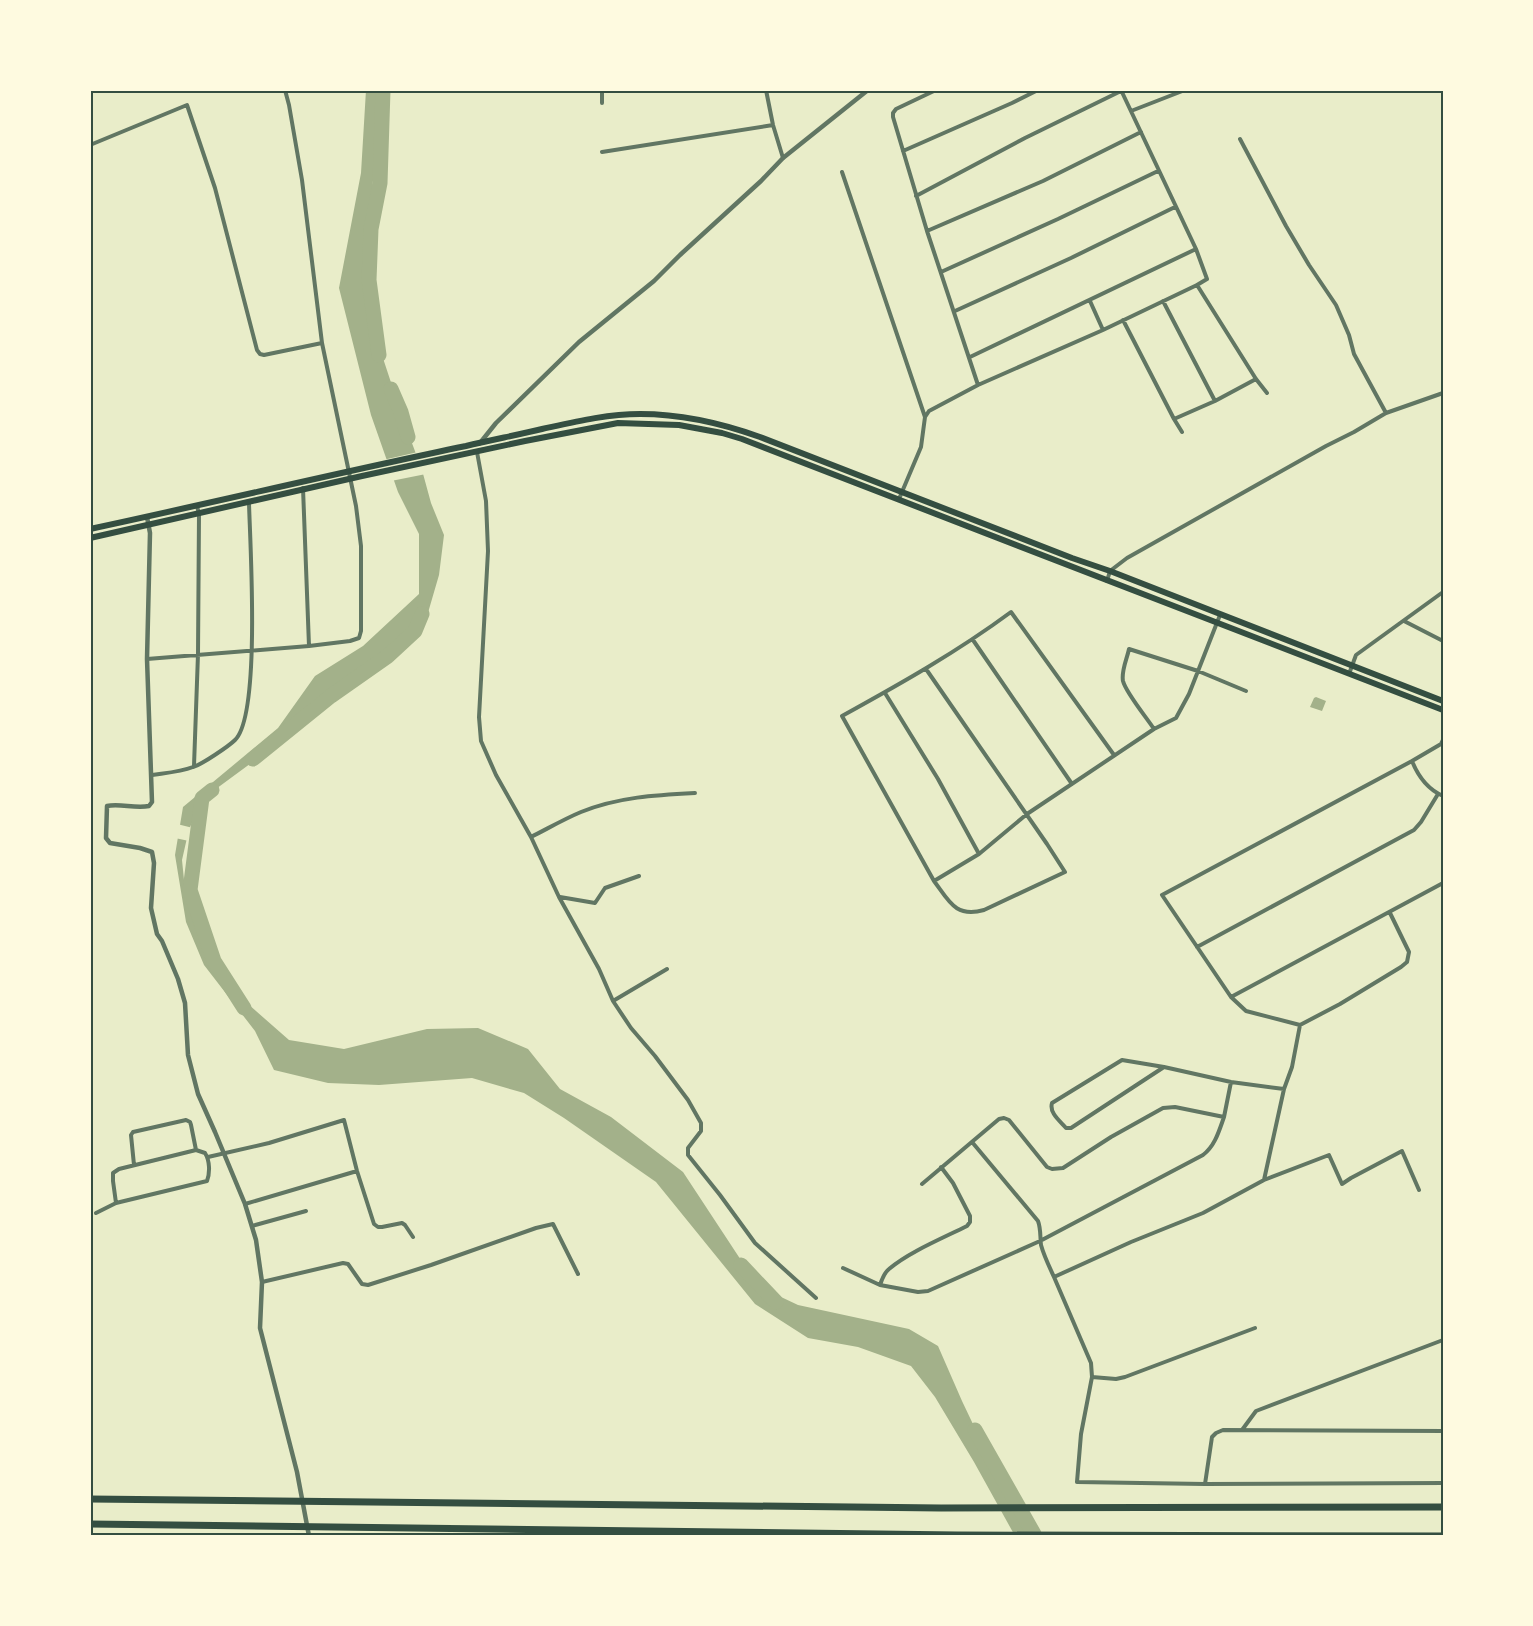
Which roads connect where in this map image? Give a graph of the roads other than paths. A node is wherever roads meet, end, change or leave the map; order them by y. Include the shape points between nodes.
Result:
1 (285, 90) edge
2 (604, 90) edge
3 (766, 90) edge
4 (868, 90) edge
5 (936, 90) edge
6 (1038, 90) edge
7 (1185, 90) edge
8 (1121, 91) edge
9 (1178, 91) edge
10 (602, 103) dead end
11 (1131, 111) junction
12 (773, 125) junction
13 (1141, 132) junction
14 (1240, 139) dead end
15 (90, 145) edge
16 (602, 152) dead end
17 (903, 152) junction
18 (783, 158) junction
19 (1158, 171) junction
20 (842, 172) dead end
21 (916, 196) junction
22 (1174, 207) junction
23 (927, 231) junction
24 (1196, 249) junction
25 (941, 272) junction
26 (1197, 285) junction
27 (1090, 301) junction
28 (1164, 301) junction
29 (955, 311) junction
30 (1123, 320) junction
31 (1103, 330) junction
32 (322, 343) junction
33 (970, 357) junction
34 (1256, 379) junction
35 (978, 385) junction
36 (1267, 393) dead end
37 (1443, 393) edge
38 (1215, 401) junction
39 (1386, 413) junction
40 (925, 417) junction
41 (1174, 419) junction
42 (1182, 432) dead end
43 (480, 442) junction
44 (477, 452) junction
45 (349, 470) junction
46 (350, 479) junction
47 (302, 486) junction
48 (901, 496) junction
49 (249, 503) junction
50 (197, 506) junction
51 (199, 514) junction
52 (147, 517) junction
53 (149, 525) junction
54 (90, 529) edge
55 (90, 538) edge
56 (1110, 571) junction
57 (1107, 581) junction
58 (1443, 592) edge
59 (1220, 615) junction
60 (1404, 621) junction
61 (1217, 623) junction
62 (973, 640) junction
63 (1443, 640) edge
64 (309, 646) junction
65 (252, 651) junction
66 (198, 654) junction
67 (147, 659) junction
68 (1352, 666) junction
69 (926, 669) junction
70 (1198, 671) junction
71 (1349, 674) junction
72 (1246, 691) dead end
73 (885, 693) junction
74 (1443, 701) edge
75 (1443, 710) edge
76 (1154, 729) junction
77 (1443, 740) edge
78 (1114, 755) junction
79 (1412, 761) junction
80 (194, 767) junction
81 (152, 775) junction
82 (1072, 784) junction
83 (695, 793) dead end
84 (1441, 795) edge
85 (1026, 814) junction
86 (531, 837) junction
87 (978, 854) junction
88 (639, 876) dead end
89 (934, 881) junction
90 (1443, 883) edge
91 (559, 897) junction
92 (1390, 913) junction
93 (1197, 947) junction
94 (667, 969) dead end
95 (1232, 997) junction
96 (613, 1001) junction
97 (1300, 1025) junction
98 (1164, 1067) junction
99 (1231, 1082) junction
100 (1284, 1089) junction
101 (1224, 1117) junction
102 (972, 1142) junction
103 (196, 1150) junction
104 (225, 1154) junction
105 (208, 1157) junction
106 (134, 1165) junction
107 (941, 1167) junction
108 (357, 1171) junction
109 (1264, 1180) junction
110 (922, 1184) dead end
111 (1419, 1190) dead end
112 (116, 1203) junction
113 (245, 1204) junction
114 (306, 1211) dead end
115 (96, 1213) dead end
116 (252, 1227) junction
117 (412, 1237) dead end
118 (1040, 1241) junction
119 (843, 1268) dead end
120 (578, 1274) dead end
121 (1054, 1277) junction
122 (262, 1282) junction
123 (880, 1285) junction
124 (816, 1298) dead end
125 (1255, 1328) dead end
126 (1443, 1340) edge
127 (1092, 1377) junction
128 (1241, 1431) junction
129 (1443, 1431) edge
130 (1443, 1483) edge
131 (1205, 1484) junction
132 (90, 1498) edge
133 (1443, 1507) edge
134 (90, 1524) edge
135 (957, 1535) edge
136 (309, 1536) edge
137 (1096, 1536) edge
138 (1443, 1536) edge

1 - 32 street via 302,180
2 - 10 street
3 - 12 street
4 - 18 street
5 - 17 street via 893,113
6 - 17 street
7 - 9 street
8 - 11 street
8 - 21 street
9 - 11 street
11 - 13 street
12 - 16 street
12 - 18 street
13 - 19 street
13 - 23 street via 1043,181
14 - 39 street via 1286,226 1336,305 1354,354
15 - 32 street via 187,105 211,175 257,350 264,355
17 - 21 street
18 - 43 street via 654,281 579,342
19 - 22 street
19 - 25 street
20 - 40 street
21 - 23 street
22 - 24 street
22 - 29 street
23 - 25 street
24 - 26 street via 1207,279
24 - 27 street
25 - 29 street
26 - 28 street
26 - 34 street
27 - 31 street
27 - 33 street
28 - 30 street
28 - 38 street
29 - 33 street
30 - 31 street
30 - 41 street
31 - 35 street
32 - 45 street
33 - 35 street
34 - 36 street
34 - 38 street
35 - 40 street via 929,411
37 - 39 street
38 - 41 street
39 - 56 street
40 - 48 street via 921,447
41 - 42 street
43 - 44 street
43 - 45 highway
43 - 48 highway via 617,415 680,416 745,432
44 - 46 highway
44 - 48 highway via 618,423 679,425 742,439
44 - 86 street via 486,501 488,551 480,734 496,775
45 - 46 street
45 - 47 highway
46 - 47 highway
46 - 64 street via 361,546 361,631 359,638 350,641
47 - 49 highway
47 - 50 highway
47 - 64 street
48 - 56 highway
48 - 57 highway
49 - 51 highway
49 - 65 street
50 - 51 street
50 - 52 highway
51 - 53 highway
51 - 66 street
52 - 53 street
52 - 54 highway
53 - 55 highway
53 - 67 street
56 - 57 street
56 - 59 highway
57 - 61 highway
58 - 60 street
59 - 61 street
59 - 68 highway
60 - 63 street
60 - 68 street via 1356,655
61 - 70 street
61 - 71 highway
62 - 69 street
62 - 78 street via 1011,612
62 - 82 street
64 - 65 street
65 - 66 street
65 - 80 street via 249,700 240,734
66 - 67 street
66 - 80 street
67 - 81 street
68 - 71 street
68 - 74 highway
69 - 73 street
69 - 85 street
70 - 72 street
70 - 76 street via 1176,718
70 - 76 street via 1129,649 1123,681
71 - 75 highway
73 - 87 street
73 - 89 street via 842,716
76 - 78 street
77 - 79 street
78 - 82 street
79 - 84 street via 1423,782
79 - 93 street via 1162,895
80 - 81 street
81 - 104 street via 149,806 107,806 106,838 110,843 152,852 151,908 157,934 185,1003 188,1055 198,1094
82 - 85 street
83 - 86 street via 615,801 581,812
84 - 93 street via 1414,830
85 - 87 street
85 - 89 street via 1065,872 975,913 958,910
86 - 91 street
87 - 89 street
88 - 91 street via 605,888 595,903
90 - 92 street
91 - 96 street
92 - 95 street
92 - 97 street via 1409,952 1407,962
93 - 95 street
94 - 96 street
95 - 97 street via 1246,1011
96 - 124 street via 701,1123 701,1131 688,1148 688,1155 755,1243
97 - 100 street
98 - 98 street via 1071,1128 1066,1128 1052,1111 1052,1103 1122,1060
98 - 99 street
99 - 100 street
99 - 101 street
100 - 109 street
101 - 102 street via 1163,1108 1058,1169 1047,1167 1004,1118
101 - 118 street via 1215,1140 1203,1155
102 - 107 street
102 - 118 street via 1038,1221
103 - 105 street
103 - 106 street
103 - 106 street via 191,1125 186,1120 133,1132
104 - 105 street
104 - 108 street via 344,1120
104 - 113 street
105 - 112 street via 207,1181
106 - 112 street via 113,1173
107 - 110 street
107 - 123 street via 953,1183 970,1222 888,1269
108 - 113 street
108 - 117 street via 374,1224 382,1227 402,1223
109 - 111 street via 1329,1155 1342,1184 1402,1151
109 - 121 street via 1203,1213
112 - 115 street
113 - 116 street
114 - 116 street
116 - 122 street
118 - 121 street
118 - 123 street via 928,1290 918,1292
119 - 123 street
120 - 122 street via 553,1224 368,1285 362,1284 348,1264 343,1263
121 - 127 street via 1090,1359
122 - 136 street via 260,1328
125 - 127 street via 1125,1377
126 - 128 street via 1256,1411
127 - 131 street via 1077,1482
128 - 129 street
128 - 131 street via 1223,1430 1212,1437
130 - 131 street
132 - 133 highway via 1080,1509
134 - 135 highway
135 - 137 highway
137 - 138 highway

